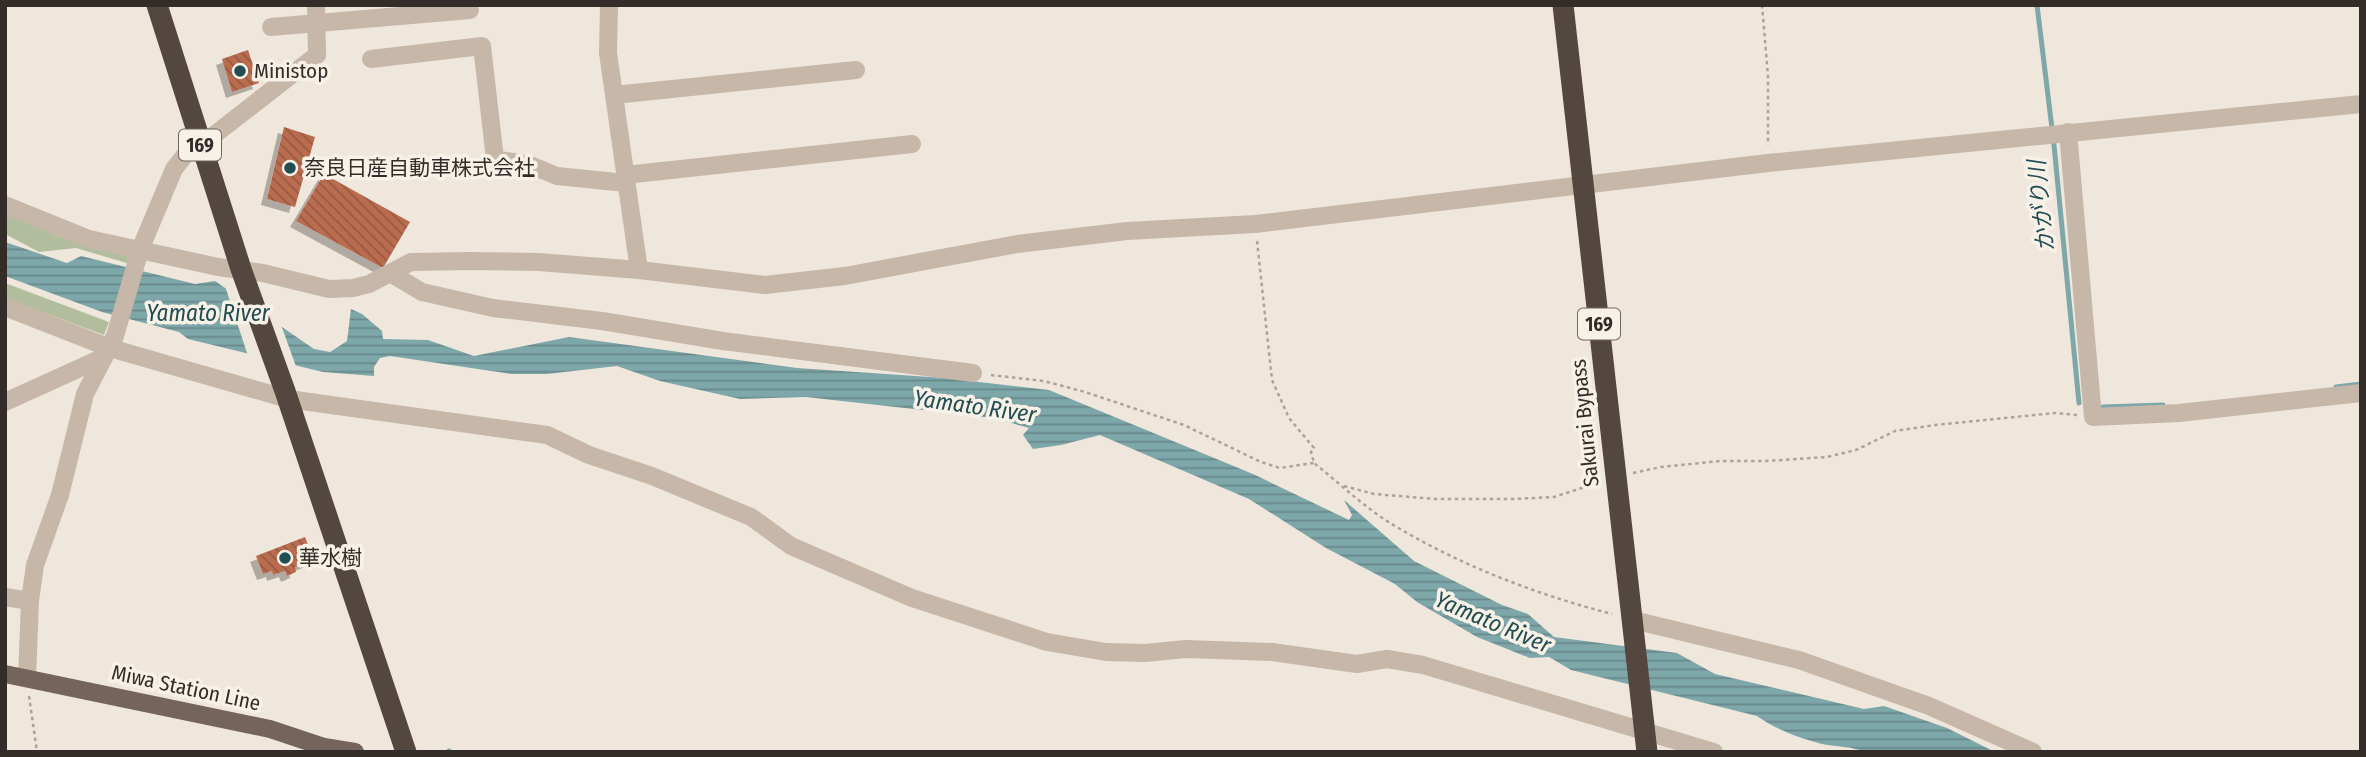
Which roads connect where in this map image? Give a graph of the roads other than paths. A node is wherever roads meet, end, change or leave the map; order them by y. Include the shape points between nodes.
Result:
1 (157, 5) edge
2 (609, 5) edge
3 (1563, 5) edge
4 (470, 10) dead end
5 (316, 14) edge
6 (271, 27) dead end
7 (372, 59) dead end
8 (856, 70) dead end
9 (614, 95) junction
10 (2361, 104) edge
11 (2068, 132) junction
12 (912, 144) dead end
13 (200, 146) junction
14 (626, 179) junction
15 (1583, 187) junction
16 (5, 205) edge
17 (140, 250) junction
18 (639, 270) junction
19 (390, 273) junction
20 (244, 276) junction
21 (5, 307) edge
22 (109, 347) junction
23 (973, 373) road end
24 (2361, 393) edge
25 (286, 395) junction
26 (5, 402) edge
27 (5, 597) edge
28 (30, 601) junction
29 (1633, 620) junction
30 (5, 674) edge
31 (27, 678) junction
32 (1644, 720) junction
33 (355, 752) edge
34 (406, 752) edge
35 (1647, 752) edge
36 (1714, 752) edge
37 (2033, 752) edge

1 - 13 highway, 169
2 - 9 street via 608,53
3 - 15 highway, Sakurai Bypass / 169
4 - 5 street
5 - 6 street
5 - 13 street via 317,55
7 - 14 street via 482,46 495,159 557,176
8 - 9 street
9 - 14 street
10 - 11 street
11 - 15 street
11 - 24 street via 2093,417 2179,414
12 - 14 street
13 - 17 street via 174,169
13 - 20 highway, 169
14 - 18 street
15 - 18 street via 1255,224 1017,243 845,276 765,285
15 - 29 highway, Sakurai Bypass / 169
16 - 17 street via 89,239
17 - 20 street
17 - 22 street
18 - 19 street via 470,261 411,262
19 - 20 street via 369,284 329,289
19 - 23 street via 422,292 494,309
20 - 25 highway, 169
21 - 22 street
22 - 25 street
22 - 26 street
22 - 28 street via 85,394 60,495 35,565
25 - 32 street via 547,435 751,517 791,546 912,598 1047,642 1106,652 1272,652 1357,664 1387,659
25 - 34 highway, 169
27 - 28 street
28 - 31 street
29 - 32 highway, Sakurai Bypass / 169
29 - 37 street via 1799,660 1929,706
30 - 31 main road, Miwa Station Line
31 - 33 main road, Miwa Station Line via 270,729
32 - 35 highway, Sakurai Bypass / 169
32 - 36 street

